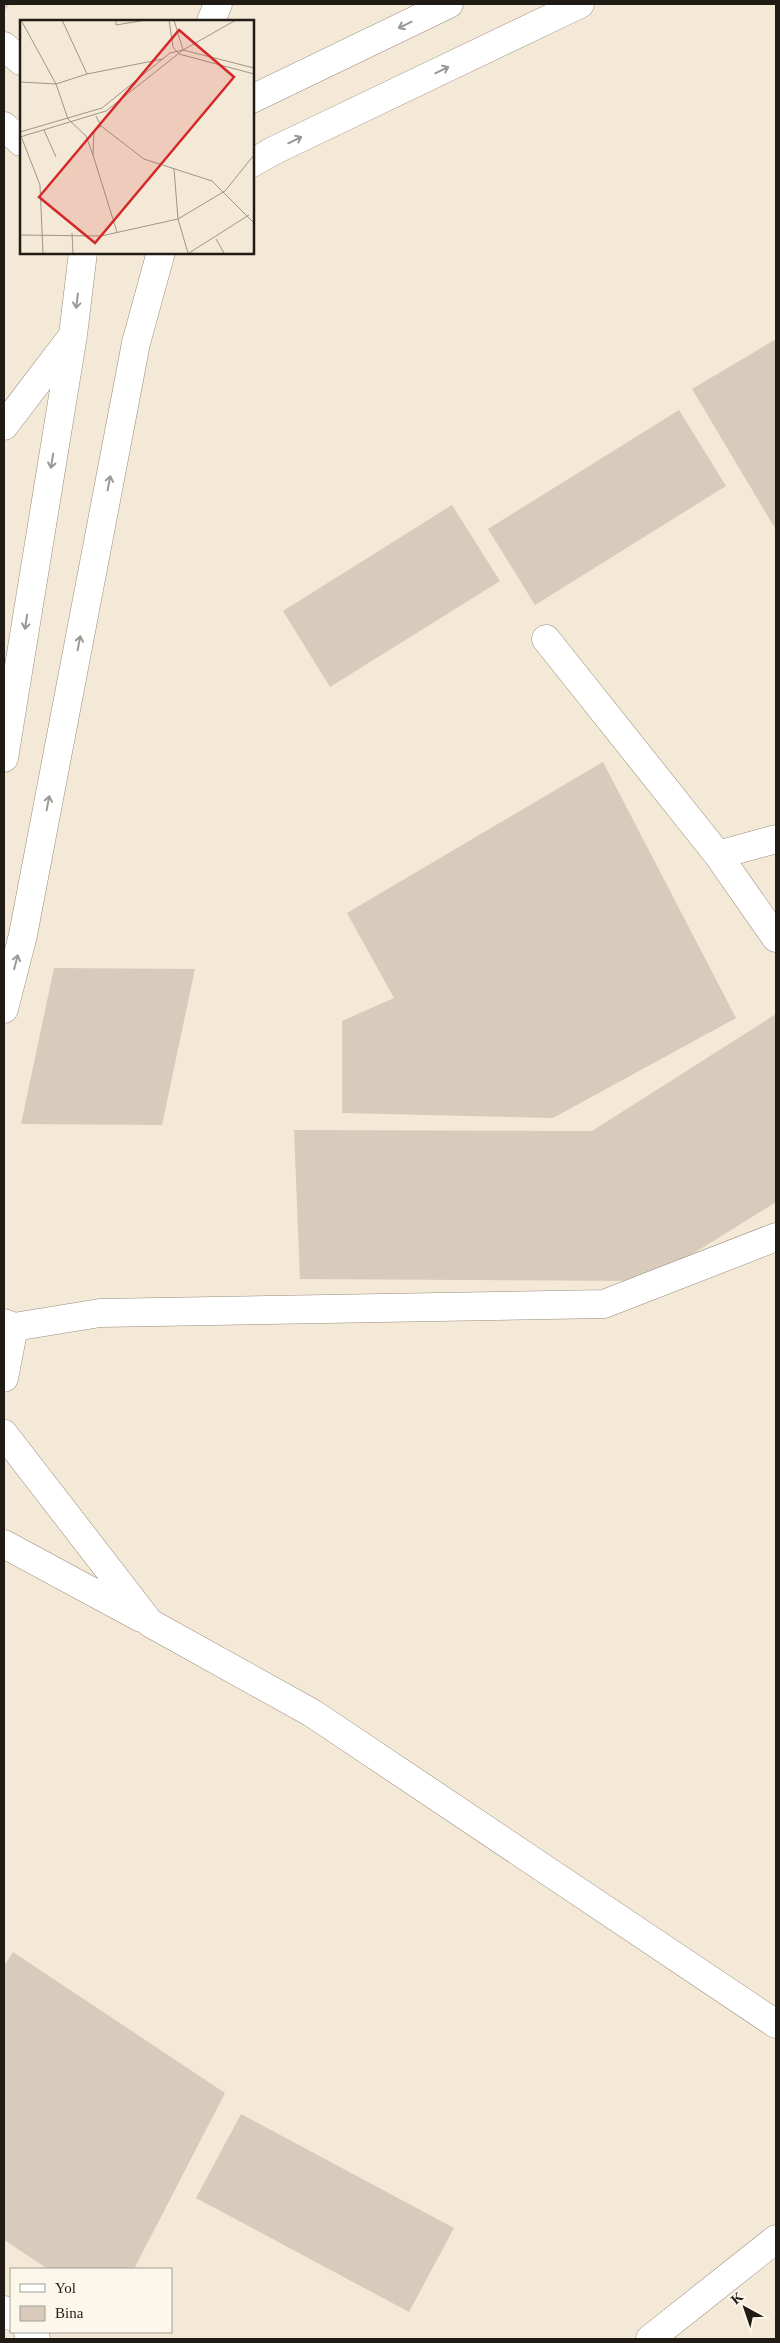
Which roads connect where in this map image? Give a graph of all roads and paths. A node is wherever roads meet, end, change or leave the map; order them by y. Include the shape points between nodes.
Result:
1 (218, 4) edge
2 (449, 4) edge
3 (580, 4) edge
4 (211, 20) edge
5 (4, 46) edge
6 (20, 60) edge
7 (254, 98) edge
8 (4, 126) edge
9 (20, 141) edge
10 (254, 162) edge
11 (83, 254) edge
12 (160, 254) edge
13 (73, 335) junction
14 (4, 426) edge
15 (546, 639) dead end
16 (4, 758) edge
17 (776, 839) edge
18 (718, 855) junction
19 (776, 938) edge
20 (4, 1009) edge
21 (776, 1237) edge
22 (9, 1325) edge
23 (4, 1378) edge
24 (4, 1434) edge
25 (4, 1544) edge
26 (150, 1623) junction
27 (776, 2024) edge
28 (776, 2239) edge
29 (650, 2339) edge

1 - 4 street
2 -> 7 street
10 -> 3 street
5 - 6 street
8 - 9 street
11 -> 13 street
20 -> 12 street via 23,935 136,343
13 - 14 street
13 -> 16 street
15 - 18 street
17 - 18 street
18 - 19 street
21 - 22 street via 604,1304 100,1313
22 - 23 street
24 - 26 street
25 - 26 street
26 - 27 street via 312,1713
28 - 29 street

